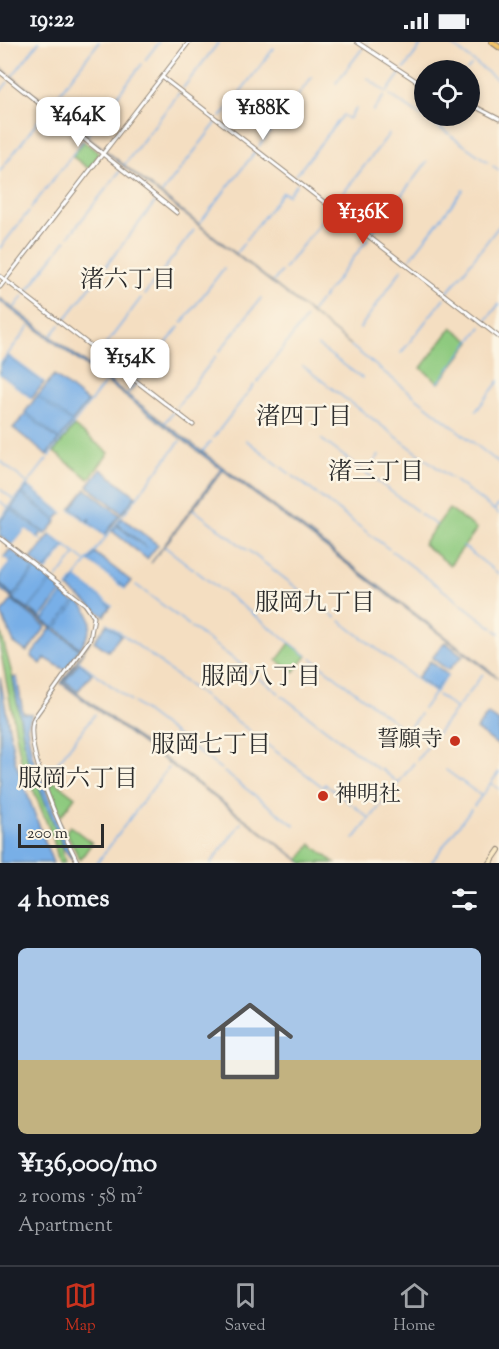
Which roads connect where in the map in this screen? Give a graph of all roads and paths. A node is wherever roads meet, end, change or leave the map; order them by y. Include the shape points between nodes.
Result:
1 (189, 42) edge
2 (357, 42) edge
3 (492, 42) edge
4 (499, 47) edge
5 (0, 72) edge
6 (162, 77) junction
7 (414, 79) edge
8 (480, 109) edge
9 (499, 119) edge
10 (104, 152) junction
11 (177, 213) dead end
12 (0, 276) edge
13 (5, 280) junction
14 (0, 287) edge
15 (499, 337) edge
16 (193, 424) dead end
17 (0, 538) edge
18 (499, 850) edge
19 (78, 863) edge
20 (490, 863) edge

1 - 6 street
2 - 7 street
3 - 4 highway
5 - 10 street
6 - 10 street
6 - 15 street
8 - 9 street
10 - 11 street
10 - 13 street
12 - 13 street
13 - 14 street
13 - 16 street
17 - 19 street via 86,604 94,617 90,639 34,718 31,728 38,768
18 - 20 main road

